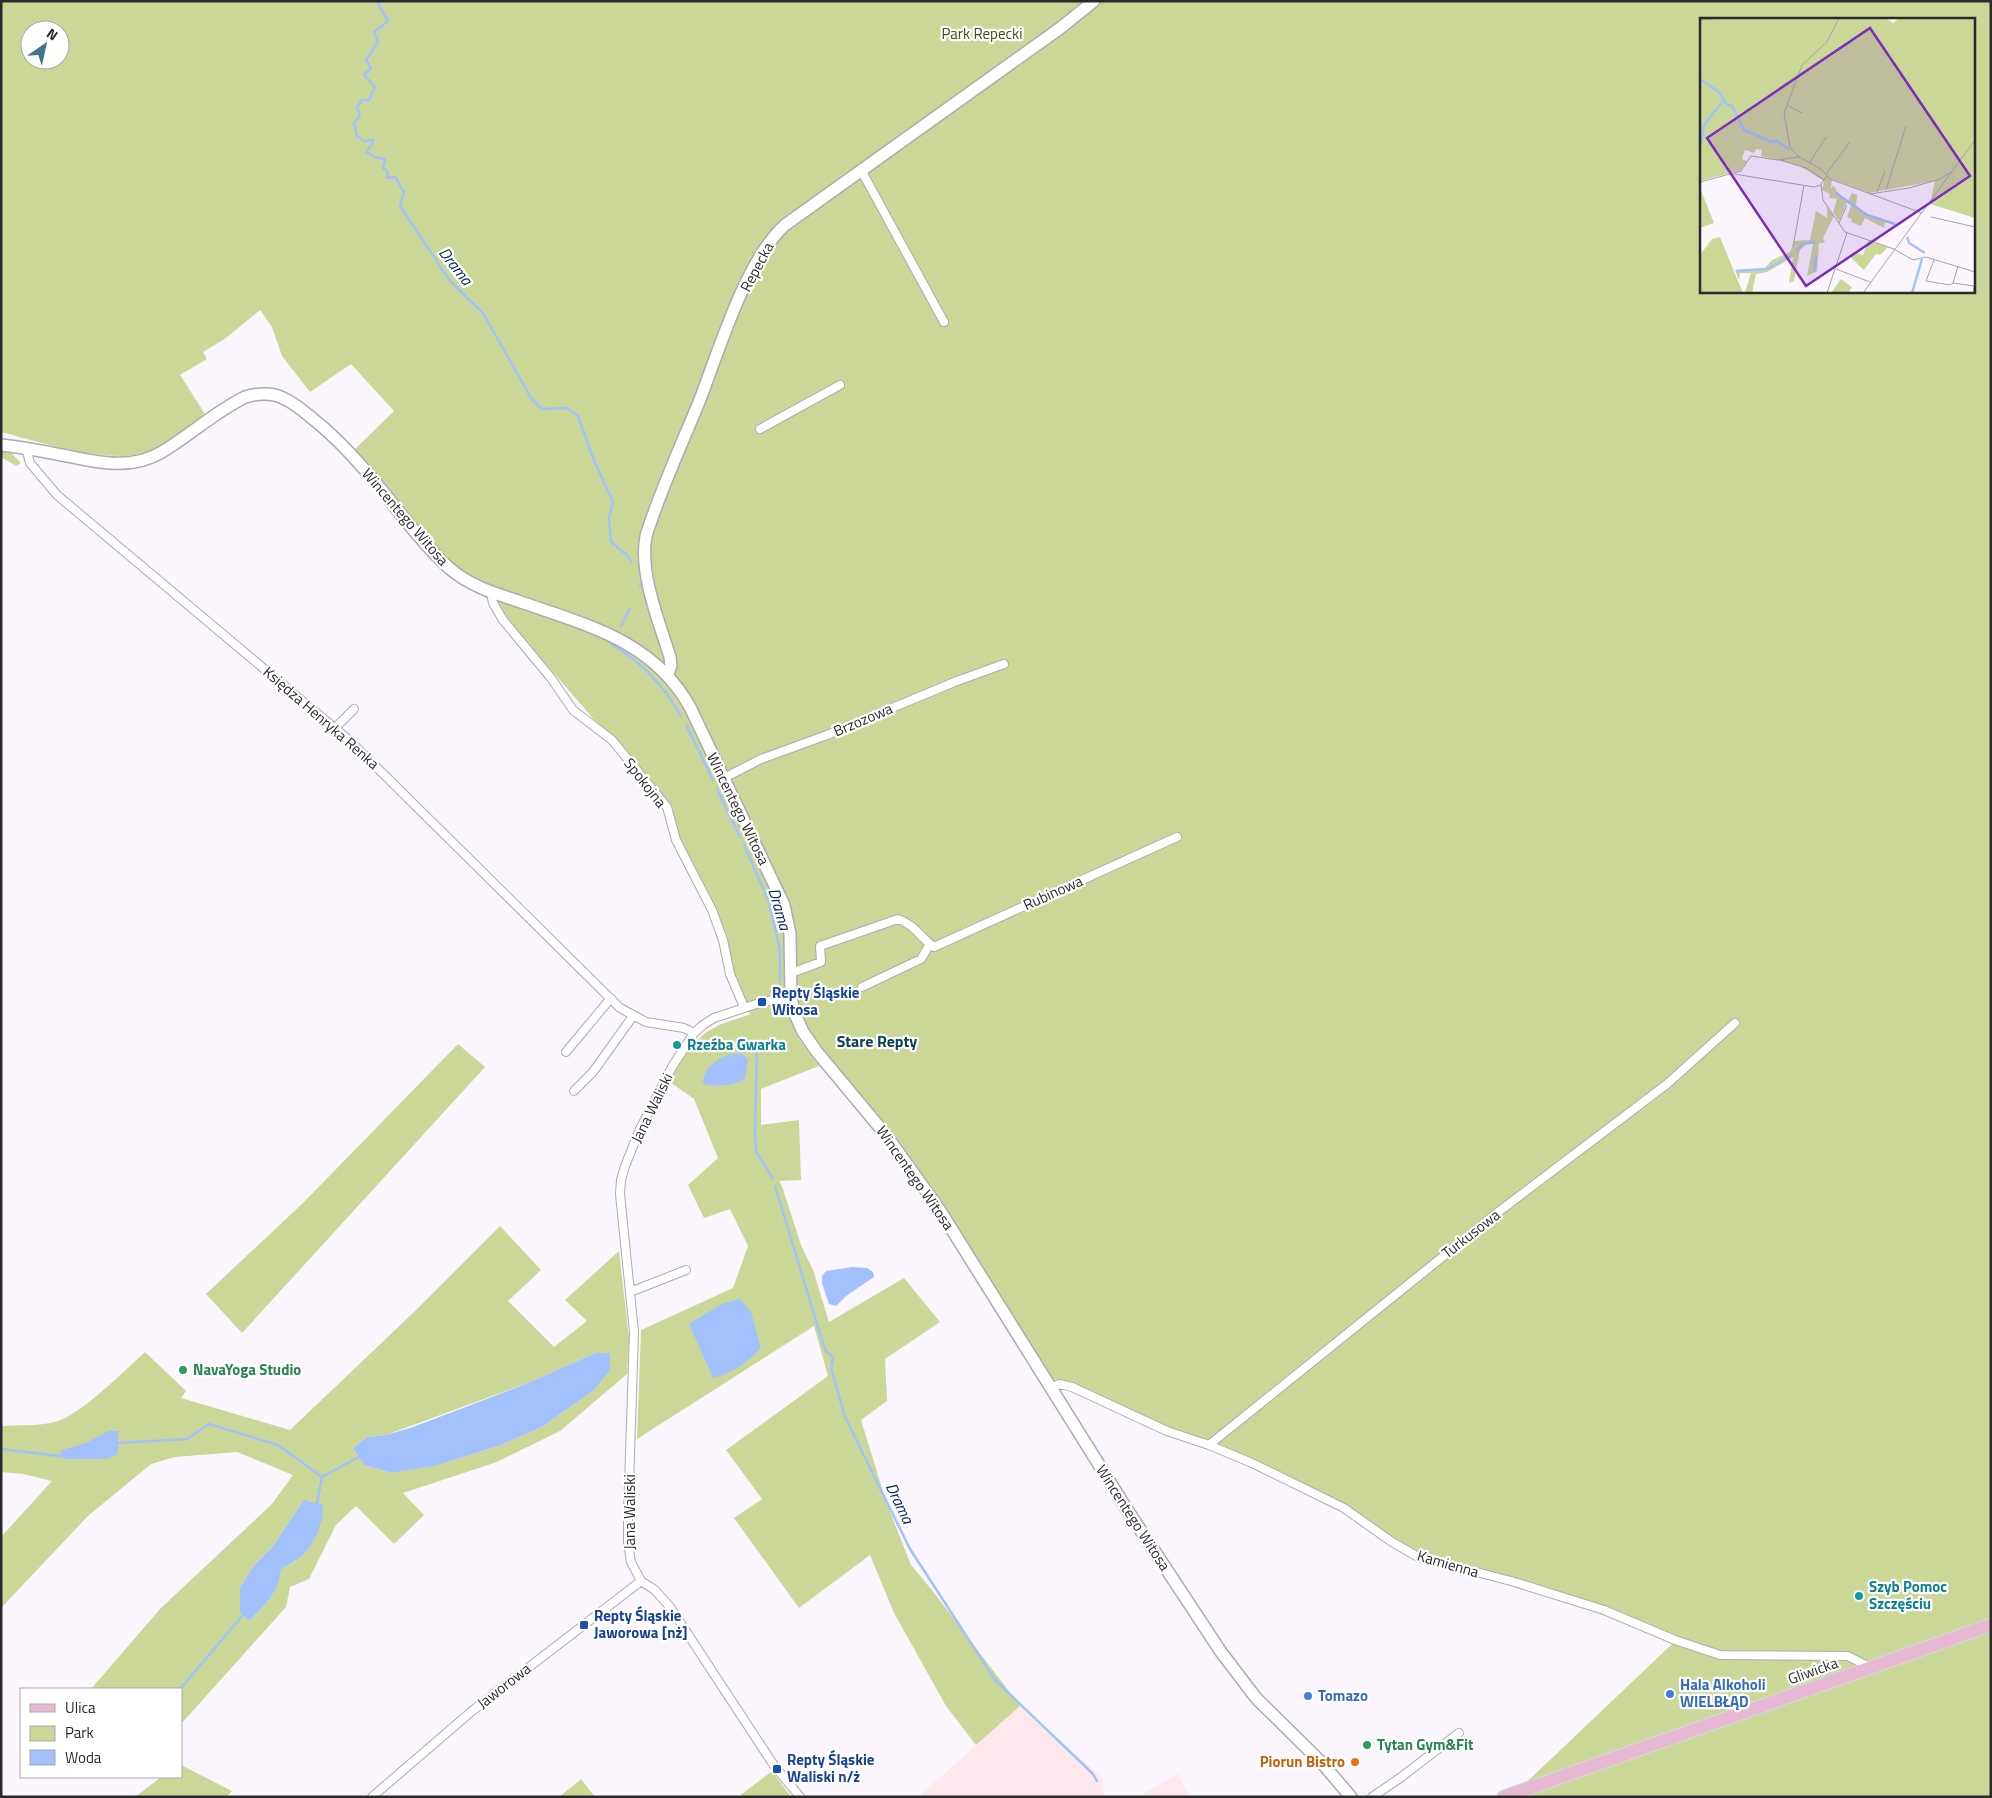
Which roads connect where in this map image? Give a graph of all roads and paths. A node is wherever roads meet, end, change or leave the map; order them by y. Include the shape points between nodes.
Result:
1 (1094, 1) edge
2 (860, 170) junction
3 (944, 322) dead end
4 (840, 385) dead end
5 (760, 429) dead end
6 (1, 445) edge
7 (26, 448) junction
8 (491, 592) junction
9 (1004, 664) dead end
10 (668, 674) junction
11 (354, 709) dead end
12 (335, 728) junction
13 (725, 781) junction
14 (1177, 837) dead end
15 (930, 944) junction
16 (791, 973) junction
17 (862, 987) dead end
18 (792, 997) junction
19 (611, 998) junction
20 (744, 1007) junction
21 (633, 1016) junction
22 (1735, 1023) dead end
23 (694, 1033) junction
24 (566, 1052) dead end
25 (574, 1091) dead end
26 (686, 1270) dead end
27 (630, 1292) junction
28 (1050, 1389) junction
29 (1209, 1445) junction
30 (640, 1581) junction
31 (1991, 1625) edge
32 (1870, 1668) junction
33 (1459, 1732) dead end
34 (372, 1797) edge
35 (800, 1797) edge
36 (1351, 1797) edge
37 (1372, 1797) edge
38 (1504, 1797) edge

1 - 2 street, Repecka via 1060,29
2 - 3 street
2 - 10 street, Repecka via 785,225 760,257 734,311 651,521 644,555 652,597 670,657
4 - 5 street
6 - 7 street, Wincentego Witosa
7 - 8 street, Wincentego Witosa via 103,464 138,462 162,452 245,397 258,394 275,396 292,403 324,427 387,496 432,553 462,578
7 - 12 street, Księdza Henryka Renka via 35,471 57,495
8 - 10 street, Wincentego Witosa via 593,627 624,642
8 - 20 street, Spokojna via 493,604 503,620 573,710 612,740 667,807 676,840 712,910 730,974
9 - 13 street, Brzozowa via 761,759 728,776
10 - 13 street, Wincentego Witosa via 690,707
11 - 12 street
12 - 19 street, Księdza Henryka Renka
13 - 16 street, Wincentego Witosa via 784,905 790,934
14 - 15 street, Rubinowa via 934,947
15 - 16 street via 906,921 898,919 820,946 821,962
15 - 17 street via 921,960
16 - 18 street, Wincentego Witosa
18 - 20 street, Jana Waliski
18 - 28 street, Wincentego Witosa via 794,1012 803,1032 886,1135 923,1187
19 - 21 street, Księdza Henryka Renka
19 - 24 street
20 - 23 street, Jana Waliski via 714,1018
21 - 23 street, Księdza Henryka Renka
21 - 25 street via 593,1072
22 - 29 street, Turkusowa via 1667,1084 1497,1213
23 - 27 street, Jana Waliski via 672,1067 624,1166 620,1194
26 - 27 street
27 - 30 street, Jana Waliski via 634,1332 628,1543 631,1562
28 - 29 street, Kamienna via 1059,1384 1072,1387 1167,1431
28 - 36 street, Wincentego Witosa via 1240,1678
29 - 32 street, Kamienna via 1344,1508 1418,1557 1604,1610 1720,1655 1848,1656
30 - 34 street, Jaworowa via 472,1711
30 - 35 street via 655,1590 670,1607 773,1764
31 - 32 main road, Gliwicka
32 - 38 main road, Gliwicka
33 - 37 street

